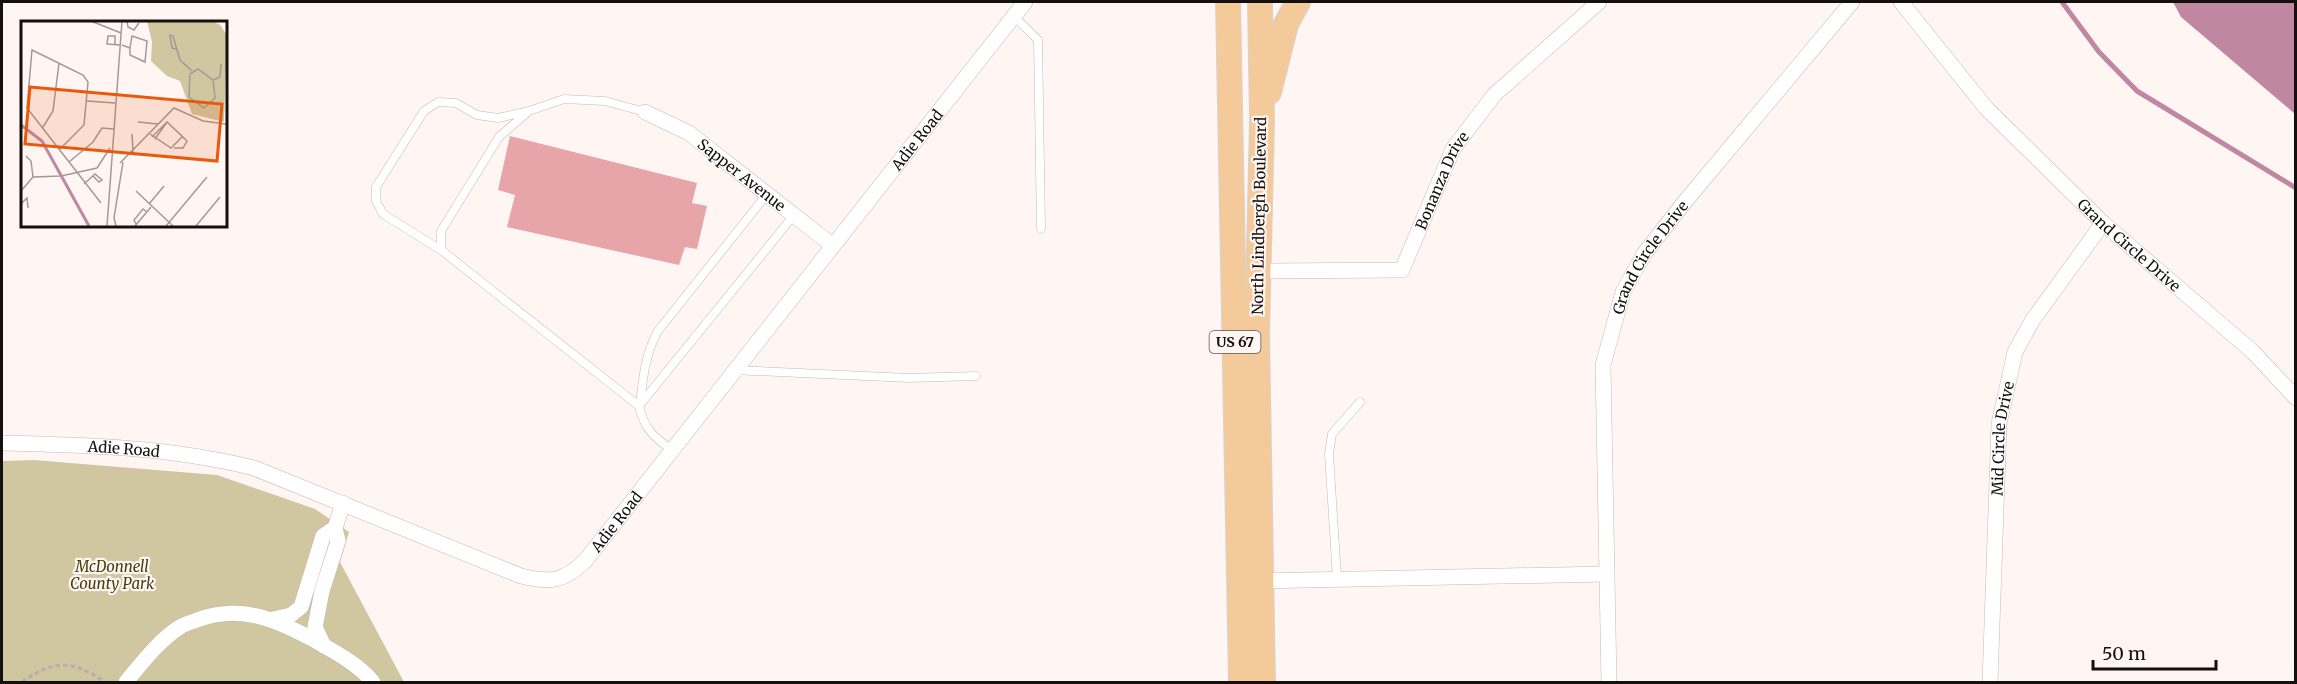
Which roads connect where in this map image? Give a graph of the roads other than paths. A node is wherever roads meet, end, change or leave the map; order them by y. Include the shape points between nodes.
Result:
1 (1026, 2) edge
2 (1228, 2) edge
3 (1260, 2) edge
4 (1298, 2) edge
5 (1599, 2) edge
6 (1852, 2) edge
7 (1901, 2) edge
8 (1014, 16) junction
9 (529, 111) junction
10 (645, 112) joint
11 (1262, 121) junction
12 (767, 194) junction
13 (794, 215) junction
14 (2103, 223) junction
15 (1041, 228) dead end
16 (832, 245) junction
17 (441, 250) junction
18 (1258, 271) junction
19 (734, 370) junction
20 (976, 376) dead end
21 (2295, 398) edge
22 (1360, 402) dead end
23 (639, 406) junction
24 (2, 443) edge
25 (672, 450) junction
26 (343, 503) junction
27 (335, 528) junction
28 (1605, 574) junction
29 (1337, 578) junction
30 (1261, 581) junction
31 (273, 619) junction
32 (324, 646) junction
33 (126, 682) edge
34 (373, 682) edge
35 (1241, 682) edge
36 (1263, 682) edge
37 (1609, 682) edge
38 (1990, 682) edge

1 - 8 street, Adie Road
2 - 35 highway, North Lindbergh Boulevard / US 67
3 - 11 highway, North Lindbergh Boulevard / US 67
4 - 11 highway via 1286,24
5 - 18 street, Bonanza Drive via 1494,95 1453,148 1402,270
6 - 28 street, Grand Circle Drive via 1683,204 1644,254 1623,291 1603,365
7 - 14 street, Grand Circle Drive via 1986,108
8 - 15 lane via 1038,40
8 - 16 street, Adie Road
9 - 10 lane via 564,99 605,101
9 - 17 lane via 499,138 441,231
9 - 17 lane via 498,118 477,115 456,103 438,102 423,111 376,187 376,201 383,214
10 - 12 street, Sapper Avenue via 689,133
11 - 18 highway, North Lindbergh Boulevard / US 67
12 - 13 street, Sapper Avenue
12 - 23 lane via 658,331 649,347
13 - 16 street, Sapper Avenue
13 - 23 lane
14 - 21 street, Grand Circle Drive via 2253,352
14 - 38 street, Mid Circle Drive via 2032,321 2015,352 1999,424
16 - 19 street, Adie Road
17 - 23 lane
18 - 30 highway, North Lindbergh Boulevard / US 67
19 - 20 lane via 909,378
19 - 25 street, Adie Road
22 - 29 lane via 1332,434 1329,454
23 - 25 lane via 643,424
24 - 26 street, Adie Road via 126,447 212,458 254,468
25 - 26 street, Adie Road via 585,561 566,577 551,580 521,576
26 - 27 street
27 - 31 street via 322,536 301,607 291,615
27 - 32 street via 338,541 315,627
28 - 29 street
28 - 37 street, Grand Circle Drive
29 - 30 street
30 - 36 highway, North Lindbergh Boulevard / US 67
31 - 32 street
31 - 33 street via 232,612 180,626
32 - 34 street

